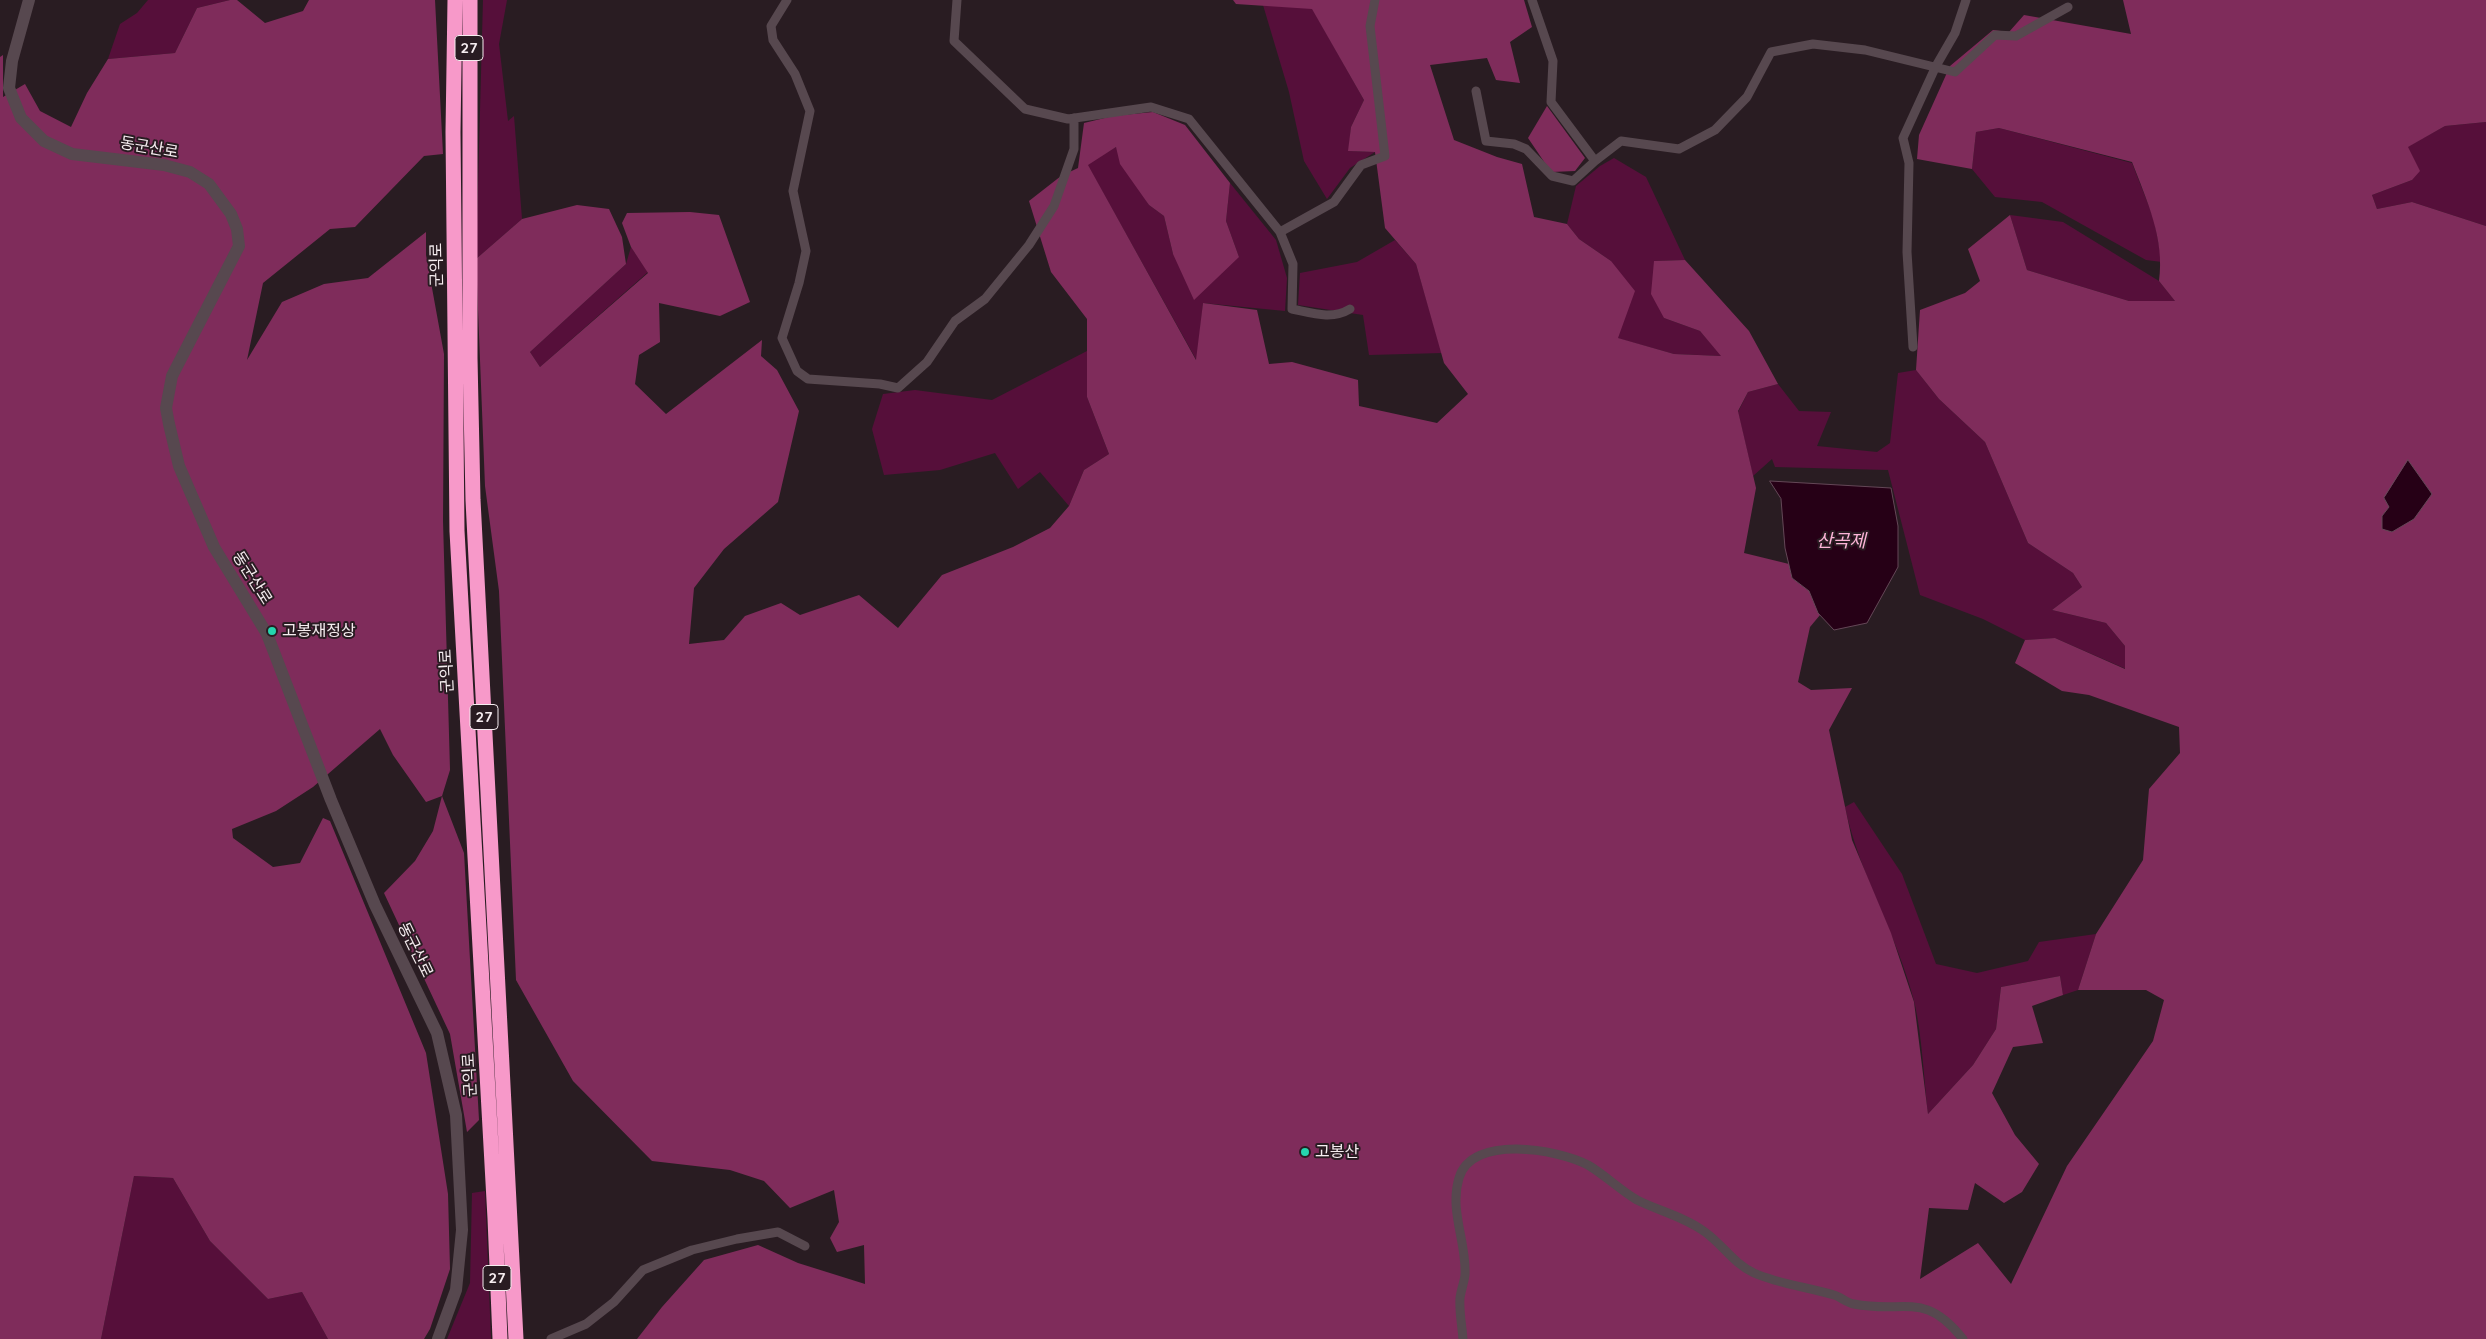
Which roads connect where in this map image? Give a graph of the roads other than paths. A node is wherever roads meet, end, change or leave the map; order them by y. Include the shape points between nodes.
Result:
1 (29, 0) edge
2 (449, 0) edge
3 (455, 0) edge
4 (470, 0) edge
5 (787, 0) edge
6 (957, 0) edge
7 (1376, 0) edge
8 (1532, 0) edge
9 (1966, 0) edge
10 (2068, 7) dead end
11 (454, 37) junction
12 (1936, 66) junction
13 (1476, 91) dead end
14 (1074, 118) junction
15 (1595, 161) junction
16 (1280, 232) junction
17 (1350, 309) dead end
18 (1913, 347) dead end
19 (805, 1246) dead end
20 (438, 1339) edge
21 (500, 1339) edge
22 (516, 1339) edge
23 (551, 1339) edge
24 (1463, 1339) edge
25 (1963, 1339) edge

1 - 20 street, 동군산로 via 12,60 9,88 21,118 44,141 72,154 164,165 190,172 209,184 238,229 239,246 172,376 166,408 168,424 179,466 214,546 267,634 375,905 437,1033 456,1115 462,1230 456,1290
2 - 11 highway
3 - 11 highway, 군익로 / 27
4 - 22 highway, 군익로 / 27 via 473,500
5 - 14 street via 771,26 773,40 795,74 810,111 792,191 806,250 782,338 797,372 808,379 898,388 927,362 955,321 985,299 1029,245 1054,206 1074,149
6 - 14 street via 954,41 1025,109
7 - 16 street via 1370,26 1385,156 1361,165 1334,202
8 - 15 street via 1553,61 1551,102
9 - 12 street via 1955,33
10 - 12 street via 2016,36 1995,35 1955,72
11 - 21 highway, 군익로 / 27 via 457,531
12 - 15 street via 1866,50 1813,44 1771,52 1747,97 1715,130 1679,148 1622,141
12 - 18 street via 1903,138 1909,163 1906,252
13 - 15 street via 1486,141 1514,144 1526,149 1552,176 1573,181
14 - 16 street via 1151,107 1188,119
16 - 17 street via 1293,264 1292,309 1328,315 1342,314
19 - 23 street via 778,1232 692,1250 643,1270 614,1302 586,1324
24 - 25 street via 1460,1298 1465,1275 1455,1201 1459,1177 1468,1162 1478,1155 1520,1150 1544,1150 1589,1166 1637,1200 1706,1232 1736,1264 1754,1273 1836,1296 1852,1304 1924,1307 1940,1316

